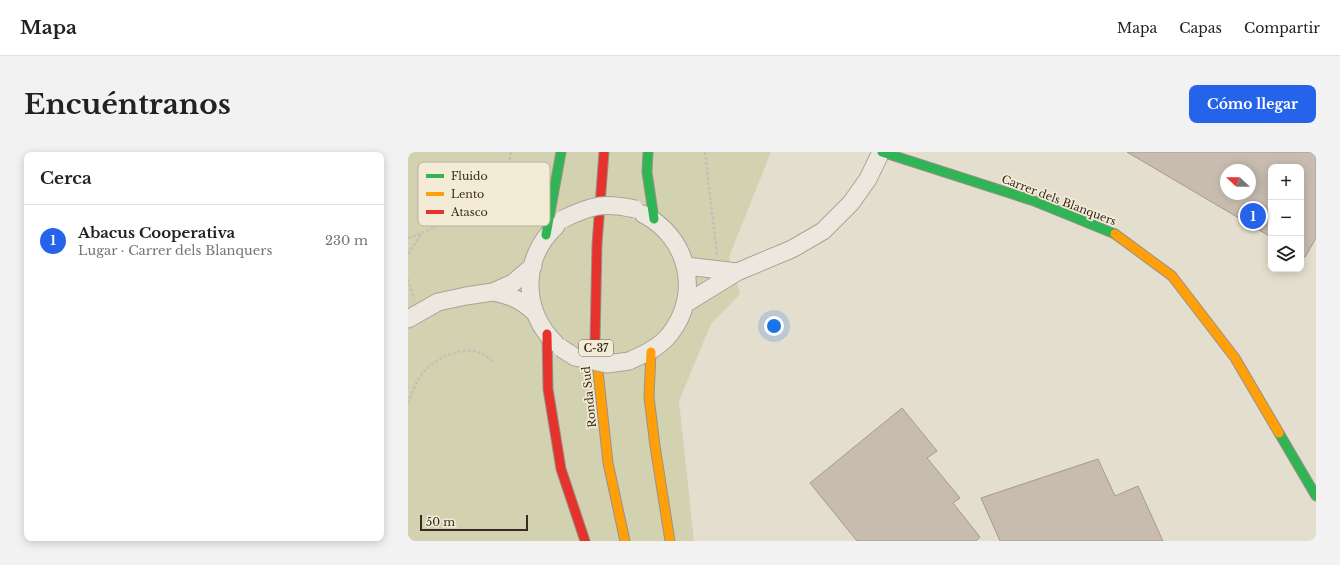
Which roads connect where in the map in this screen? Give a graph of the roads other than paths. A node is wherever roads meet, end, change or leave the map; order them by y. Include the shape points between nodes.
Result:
1 (561, 152) edge
2 (604, 152) edge
3 (648, 152) edge
4 (882, 152) edge
5 (550, 213) edge
6 (654, 219) junction
7 (548, 226) edge
8 (546, 235) junction
9 (533, 266) junction
10 (686, 266) junction
11 (737, 272) junction
12 (493, 292) junction
13 (685, 304) junction
14 (534, 312) junction
15 (413, 316) edge
16 (546, 334) junction
17 (650, 352) junction
18 (1316, 496) edge
19 (585, 541) edge
20 (625, 541) edge
21 (670, 541) edge

1 - 5 main road
2 - 20 main road, Ronda Sud / C-37 via 597,244 595,341 608,462
3 - 6 main road via 647,172
4 - 11 street via 868,179 851,203 823,231 792,249
4 - 18 main road, Carrer dels Blanquers via 1034,201 1116,234 1172,276 1235,358
6 - 8 street, bridge via 636,209 602,205 582,210 563,219
6 - 10 street via 676,243
7 - 8 main road
8 - 9 street via 534,257
9 - 12 street via 512,283
9 - 14 street via 529,287
10 - 11 street
10 - 13 street via 688,279
11 - 13 street
12 - 14 street via 510,295
12 - 15 street via 438,302
13 - 17 street via 669,336
14 - 16 street
16 - 17 street, bridge via 561,348 575,356 608,364 629,361
16 - 19 main road via 548,388 561,469
17 - 21 main road via 649,397

